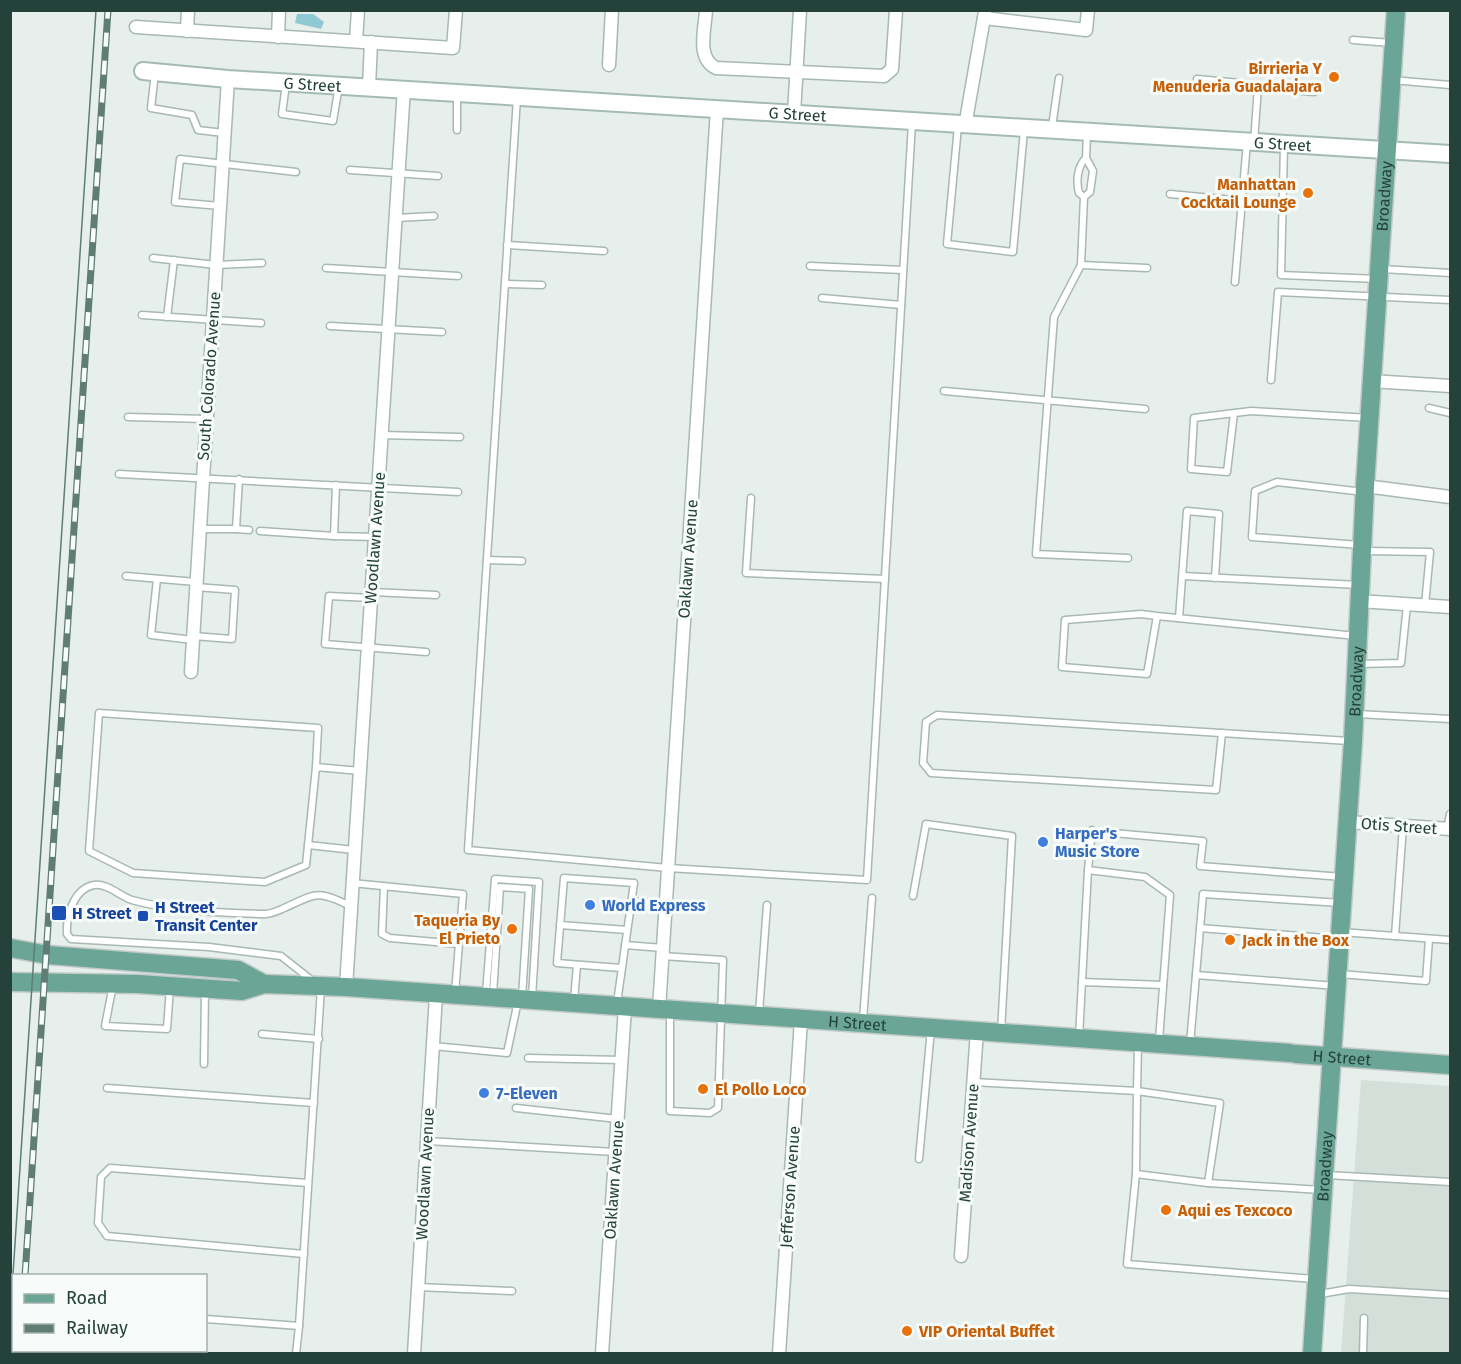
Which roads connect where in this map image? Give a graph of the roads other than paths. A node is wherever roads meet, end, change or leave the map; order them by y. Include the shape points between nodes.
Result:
1 (188, 10) edge
2 (279, 10) edge
3 (358, 10) edge
4 (456, 10) edge
5 (612, 10) edge
6 (706, 10) edge
7 (800, 10) edge
8 (896, 10) edge
9 (1088, 10) edge
10 (1396, 10) edge
11 (984, 14) edge
12 (136, 27) dead end
13 (187, 31) junction
14 (278, 37) junction
15 (1353, 40) dead end
16 (356, 41) junction
17 (371, 42) junction
18 (1394, 43) junction
19 (609, 65) dead end
20 (795, 70) junction
21 (149, 72) joint
22 (1059, 78) dead end
23 (1197, 79) dead end
24 (228, 80) junction
25 (1391, 80) junction
26 (287, 82) junction
27 (1240, 83) dead end
28 (339, 85) junction
29 (1450, 85) edge
30 (369, 87) junction
31 (404, 88) junction
32 (457, 92) junction
33 (1314, 92) dead end
34 (517, 96) junction
35 (717, 108) junction
36 (794, 114) junction
37 (912, 122) junction
38 (962, 126) junction
39 (1024, 129) junction
40 (457, 130) dead end
41 (1052, 131) junction
42 (224, 133) junction
43 (1087, 133) junction
44 (1250, 142) junction
45 (1284, 144) junction
46 (1387, 150) junction
47 (1450, 154) edge
48 (1086, 158) junction
49 (222, 162) junction
50 (350, 170) dead end
51 (296, 172) dead end
52 (399, 172) junction
53 (438, 176) dead end
54 (1170, 194) dead end
55 (1084, 197) junction
56 (1242, 201) junction
57 (220, 206) junction
58 (434, 216) dead end
59 (396, 218) junction
60 (507, 245) junction
61 (604, 251) dead end
62 (153, 258) dead end
63 (174, 260) junction
64 (262, 263) dead end
65 (216, 265) junction
66 (810, 266) dead end
67 (1081, 266) junction
68 (1147, 267) dead end
69 (326, 268) dead end
70 (903, 270) junction
71 (392, 273) junction
72 (1450, 273) edge
73 (1378, 274) junction
74 (458, 276) dead end
75 (1235, 282) dead end
76 (505, 284) junction
77 (542, 285) dead end
78 (822, 298) dead end
79 (1377, 298) junction
80 (1450, 300) edge
81 (901, 305) junction
82 (142, 315) dead end
83 (167, 317) junction
84 (213, 320) junction
85 (261, 323) dead end
86 (330, 326) dead end
87 (388, 328) junction
88 (442, 332) dead end
89 (1271, 380) dead end
90 (1371, 381) junction
91 (1450, 386) edge
92 (944, 391) dead end
93 (1048, 399) junction
94 (1430, 408) dead end
95 (1145, 409) dead end
96 (1233, 413) junction
97 (1450, 413) edge
98 (128, 417) dead end
99 (1369, 418) junction
100 (206, 419) junction
101 (381, 435) junction
102 (460, 437) dead end
103 (119, 474) dead end
104 (203, 477) junction
105 (239, 479) junction
106 (336, 485) junction
107 (378, 487) junction
108 (1365, 489) junction
109 (458, 492) dead end
110 (1450, 497) edge
111 (751, 498) dead end
112 (199, 529) junction
113 (236, 529) junction
114 (249, 530) dead end
115 (260, 531) dead end
116 (334, 536) junction
117 (375, 537) junction
118 (1362, 548) junction
119 (1128, 558) dead end
120 (487, 560) junction
121 (522, 561) dead end
122 (126, 576) dead end
123 (1183, 576) junction
124 (1215, 578) junction
125 (157, 579) junction
126 (885, 579) junction
127 (196, 585) junction
128 (1359, 593) junction
129 (371, 595) junction
130 (436, 595) dead end
131 (1407, 604) junction
132 (1425, 605) junction
133 (1450, 607) edge
134 (1157, 616) junction
135 (1179, 618) junction
136 (1357, 636) junction
137 (193, 638) junction
138 (368, 647) junction
139 (426, 652) dead end
140 (1356, 664) junction
141 (191, 672) dead end
142 (1353, 713) junction
143 (1450, 719) edge
144 (1222, 733) junction
145 (1353, 741) junction
146 (316, 767) junction
147 (360, 771) junction
148 (1450, 814) edge
149 (1347, 822) junction
150 (1403, 826) junction
151 (1449, 829) edge
152 (1092, 830) dead end
153 (1113, 833) dead end
154 (308, 845) junction
155 (354, 850) junction
156 (668, 868) junction
157 (1088, 870) junction
158 (1344, 877) junction
159 (352, 883) junction
160 (384, 886) junction
161 (913, 896) dead end
162 (872, 898) dead end
163 (632, 901) junction
164 (1342, 903) junction
165 (666, 904) junction
166 (767, 905) dead end
167 (351, 907) junction
168 (560, 925) junction
169 (1200, 928) junction
170 (627, 930) junction
171 (1340, 936) junction
172 (1395, 936) junction
173 (1429, 939) junction
174 (1450, 940) edge
175 (459, 944) junction
176 (625, 945) junction
177 (10, 948) edge
178 (663, 952) junction
179 (577, 964) junction
180 (621, 968) junction
181 (1196, 975) junction
182 (1336, 980) junction
183 (10, 982) edge
184 (1082, 982) junction
185 (113, 984) junction
186 (264, 984) junction
187 (1163, 985) junction
188 (170, 986) junction
189 (321, 987) junction
190 (346, 987) junction
191 (205, 989) junction
192 (436, 995) junction
193 (455, 996) junction
194 (489, 999) junction
195 (524, 1001) junction
196 (574, 1004) junction
197 (621, 1007) junction
198 (665, 1009) junction
199 (723, 1014) junction
200 (759, 1017) junction
201 (801, 1020) junction
202 (862, 1024) junction
203 (931, 1028) junction
204 (977, 1031) junction
205 (1001, 1033) junction
206 (262, 1034) dead end
207 (1079, 1038) junction
208 (319, 1039) junction
209 (1138, 1042) junction
210 (1158, 1044) junction
211 (433, 1046) junction
212 (1190, 1046) junction
213 (1331, 1056) junction
214 (528, 1058) dead end
215 (621, 1060) junction
216 (204, 1064) dead end
217 (1450, 1065) edge
218 (974, 1082) junction
219 (107, 1088) dead end
220 (1137, 1091) junction
221 (314, 1103) junction
222 (516, 1108) dead end
223 (618, 1119) junction
224 (426, 1141) junction
225 (615, 1152) junction
226 (918, 1159) dead end
227 (1136, 1174) junction
228 (1450, 1182) edge
229 (308, 1183) junction
230 (1208, 1183) junction
231 (1323, 1183) junction
232 (304, 1254) junction
233 (961, 1256) dead end
234 (418, 1287) junction
235 (1316, 1287) junction
236 (512, 1291) dead end
237 (1450, 1295) edge
238 (1364, 1318) dead end
239 (207, 1319) edge
240 (299, 1326) junction
241 (296, 1353) edge
242 (414, 1353) edge
243 (602, 1353) edge
244 (779, 1353) edge
245 (1312, 1353) edge
246 (1363, 1353) edge

1 - 13 street
2 - 14 street
3 - 16 street
4 - 17 street via 453,48
5 - 19 street
6 - 20 street via 703,54 707,64 716,68
7 - 20 street
8 - 20 street via 892,69 884,76
9 - 11 street via 1086,30
10 - 18 main road, Broadway
11 - 38 street
12 - 13 street
13 - 14 street
14 - 16 street
15 - 18 lane
16 - 17 street
17 - 30 street
18 - 25 main road, Broadway
20 - 36 street
21 - 24 street, G Street
21 - 42 lane via 151,108 192,115 198,130
22 - 41 lane
23 - 27 lane
24 - 26 street, G Street
24 - 42 street, South Colorado Avenue
25 - 29 lane
25 - 46 main road, Broadway
26 - 28 street, G Street
26 - 28 lane via 282,114 333,121
28 - 30 street, G Street
30 - 31 street, G Street
31 - 32 street, G Street
31 - 52 street, Woodlawn Avenue
32 - 34 street, G Street
32 - 40 lane
33 - 44 lane via 1258,87
34 - 35 street, G Street
34 - 60 lane
35 - 36 street, G Street
35 - 156 street, Oaklawn Avenue
36 - 37 street, G Street
37 - 38 street, G Street
37 - 70 lane
38 - 39 street, G Street
38 - 39 lane via 947,244 1013,252
39 - 41 street, G Street
41 - 43 street, G Street
42 - 49 street, South Colorado Avenue
43 - 44 street, G Street
43 - 48 lane
44 - 45 street, G Street
44 - 56 lane
45 - 46 street, G Street
45 - 73 lane via 1281,275
46 - 47 street, G Street
46 - 73 main road, Broadway
48 - 55 lane via 1093,171 1091,189
48 - 55 lane via 1078,179 1079,193
49 - 51 lane
49 - 57 street, South Colorado Avenue
49 - 57 lane via 180,159 175,202
50 - 52 lane
52 - 53 lane
52 - 59 street, Woodlawn Avenue
54 - 56 lane
55 - 67 lane
56 - 75 lane
57 - 65 street, South Colorado Avenue
58 - 59 lane
59 - 71 street, Woodlawn Avenue
60 - 61 lane
60 - 76 lane
62 - 63 lane
63 - 65 lane
63 - 83 lane
64 - 65 lane
65 - 84 street, South Colorado Avenue
66 - 70 lane
67 - 68 lane
67 - 93 lane via 1054,316
69 - 71 lane
70 - 81 lane
71 - 74 lane
71 - 87 street, Woodlawn Avenue
72 - 73 lane
73 - 79 main road, Broadway
76 - 77 lane
76 - 120 lane
78 - 81 lane
79 - 80 lane
79 - 89 lane via 1278,292
79 - 90 main road, Broadway
81 - 126 lane
82 - 83 lane
83 - 84 lane
84 - 85 lane
84 - 100 street, South Colorado Avenue
86 - 87 lane
87 - 88 lane
87 - 101 street, Woodlawn Avenue
90 - 91 street
90 - 99 main road, Broadway
92 - 93 lane
93 - 95 lane
93 - 119 lane via 1036,554
94 - 97 lane
96 - 96 lane via 1194,418 1191,469 1227,472
96 - 99 lane
98 - 100 lane
99 - 108 main road, Broadway
100 - 104 street, South Colorado Avenue
101 - 102 lane
101 - 107 street, Woodlawn Avenue
103 - 104 lane
104 - 105 lane
104 - 112 street, South Colorado Avenue
105 - 106 lane
105 - 113 lane
106 - 107 lane
106 - 116 lane
107 - 109 lane
107 - 117 street, Woodlawn Avenue
108 - 110 street
108 - 118 main road, Broadway
108 - 118 lane via 1277,482 1255,491 1252,537
111 - 126 lane via 746,573
112 - 113 lane
112 - 127 street, South Colorado Avenue
113 - 114 lane
115 - 116 lane
116 - 117 lane
117 - 129 street, Woodlawn Avenue
118 - 128 main road, Broadway
118 - 132 lane via 1430,552
120 - 121 lane
120 - 156 lane via 468,850
122 - 125 lane
123 - 124 lane
123 - 124 lane via 1187,511 1219,514
123 - 135 lane
124 - 128 lane
125 - 127 lane
125 - 137 lane via 151,636
126 - 156 lane via 867,880
127 - 137 street, South Colorado Avenue
127 - 137 lane via 234,591 232,639
128 - 131 street
128 - 136 main road, Broadway
129 - 130 lane
129 - 138 street, Woodlawn Avenue
129 - 138 lane via 329,596 325,644
131 - 132 street
131 - 140 lane via 1401,663
132 - 133 street
134 - 134 lane via 1065,620 1062,668 1147,674
134 - 135 lane
135 - 136 lane
136 - 140 main road, Broadway
137 - 141 street, South Colorado Avenue
138 - 139 lane
138 - 147 street, Woodlawn Avenue
140 - 142 main road, Broadway
142 - 143 lane
142 - 145 main road, Broadway
144 - 144 lane via 937,715 926,722 923,763 931,773 1216,790
144 - 145 lane
145 - 149 main road, Broadway
146 - 147 lane
146 - 154 lane
146 - 154 lane via 318,728 99,713 89,851 133,873 265,882 306,865
147 - 155 street, Woodlawn Avenue
148 - 151 lane
149 - 150 street, Otis Street
149 - 158 main road, Broadway
150 - 151 street, Otis Street
150 - 172 lane
152 - 157 lane
153 - 158 lane via 1203,841 1200,866
154 - 155 lane
155 - 159 street, Woodlawn Avenue
156 - 165 street, Oaklawn Avenue
157 - 184 lane
157 - 187 lane via 1145,877 1170,895
158 - 164 main road, Broadway
159 - 160 lane
159 - 167 street, Woodlawn Avenue
160 - 175 lane via 382,934
160 - 175 lane via 463,894
161 - 205 lane via 926,824 1012,836
162 - 202 lane
163 - 165 lane
163 - 168 lane via 634,883 564,878
163 - 170 lane
164 - 169 lane via 1203,894
164 - 171 main road, Broadway
165 - 178 street, Oaklawn Avenue
166 - 200 lane
167 - 189 lane via 330,896 314,894 269,915 160,905 93,885 70,908 67,934 71,939 281,956
167 - 190 street, Woodlawn Avenue
168 - 170 lane
168 - 179 lane via 557,963
169 - 171 lane
169 - 181 lane
170 - 176 lane
171 - 172 lane
171 - 182 main road, Broadway
172 - 173 lane
173 - 174 lane
173 - 182 lane via 1426,981
175 - 193 lane
176 - 178 lane
176 - 180 lane
177 - 186 main road, H Street via 48,955 238,970
178 - 198 street, Oaklawn Avenue
178 - 199 lane via 723,960
179 - 180 lane
179 - 196 lane
180 - 197 lane
181 - 182 lane
181 - 212 lane
182 - 213 main road, Broadway
183 - 185 main road, H Street
184 - 187 lane
184 - 207 lane
185 - 188 main road, H Street
185 - 188 lane via 105,1026 167,1029
186 - 189 main road, H Street
186 - 191 main road, H Street via 242,991
187 - 210 lane
188 - 191 main road, H Street
189 - 190 main road, H Street
189 - 208 lane
190 - 192 main road, H Street
191 - 216 lane
192 - 193 main road, H Street
192 - 211 street, Woodlawn Avenue
193 - 194 main road, H Street
194 - 195 main road, H Street
194 - 195 lane via 500,887 529,889
194 - 195 lane via 495,879 539,882
195 - 196 main road, H Street
195 - 211 lane via 507,1053
196 - 197 main road, H Street
197 - 198 main road, H Street
197 - 215 street, Oaklawn Avenue
198 - 199 main road, H Street
198 - 199 lane via 670,1112 710,1113 718,1108
199 - 200 main road, H Street
200 - 201 main road, H Street
201 - 202 main road, H Street
201 - 244 street, Jefferson Avenue
202 - 203 main road, H Street
203 - 204 main road, H Street
203 - 226 lane
204 - 205 main road, H Street
204 - 218 street, Madison Avenue
205 - 207 main road, H Street
206 - 208 lane
207 - 209 main road, H Street
208 - 221 lane
209 - 210 main road, H Street
209 - 220 lane
210 - 212 main road, H Street
211 - 224 street, Woodlawn Avenue
212 - 213 main road, H Street
213 - 217 main road, H Street
213 - 231 main road, Broadway
214 - 215 lane
215 - 223 street, Oaklawn Avenue
218 - 220 lane
218 - 233 street, Madison Avenue
219 - 221 lane
220 - 227 lane
220 - 230 lane via 1220,1103
221 - 229 lane
222 - 223 lane
223 - 225 street, Oaklawn Avenue
224 - 225 lane
224 - 234 street, Woodlawn Avenue
225 - 243 street, Oaklawn Avenue
227 - 230 lane
227 - 235 lane via 1128,1264
228 - 231 lane
229 - 232 lane
229 - 232 lane via 110,1168 101,1177 98,1223 107,1236
230 - 231 lane
231 - 235 main road, Broadway
232 - 240 lane
234 - 236 lane
234 - 242 street, Woodlawn Avenue
235 - 237 lane
235 - 245 main road, Broadway
238 - 246 lane
239 - 240 lane
240 - 241 lane

